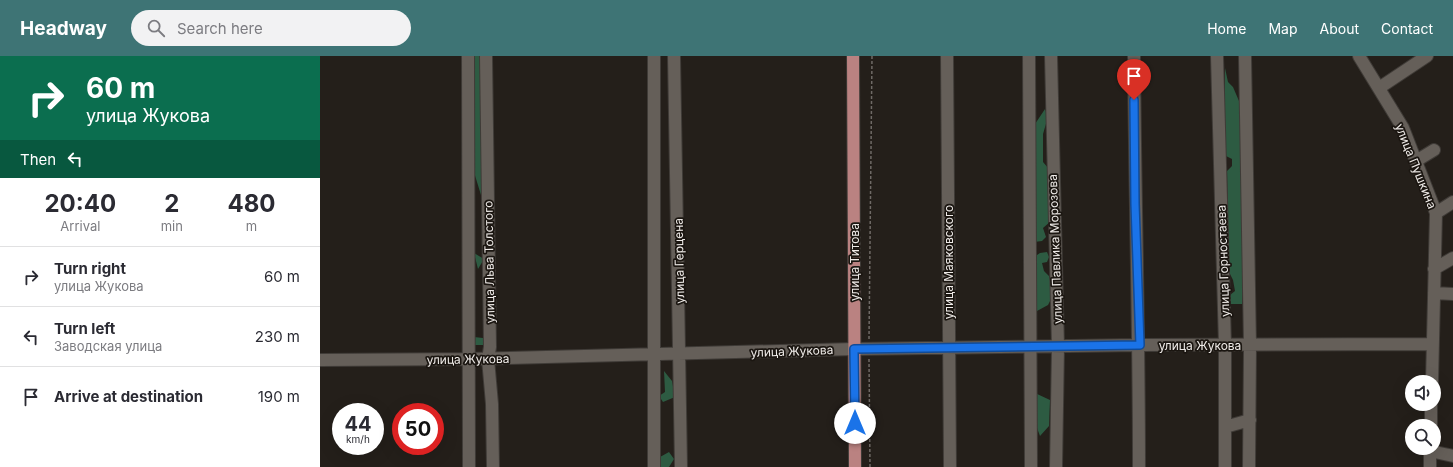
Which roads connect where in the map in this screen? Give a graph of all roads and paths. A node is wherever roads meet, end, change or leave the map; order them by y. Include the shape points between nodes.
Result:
1 (468, 56) edge
2 (486, 56) edge
3 (654, 56) edge
4 (674, 56) edge
5 (853, 56) edge
6 (872, 56) edge
7 (947, 56) edge
8 (1029, 56) edge
9 (1051, 56) edge
10 (1134, 56) edge
11 (1217, 56) edge
12 (1245, 56) edge
13 (1359, 56) edge
14 (1428, 56) edge
15 (1379, 88) junction
16 (1434, 150) dead end
17 (1416, 161) junction
18 (1453, 202) edge
19 (468, 211) junction
20 (488, 211) junction
21 (1436, 213) junction
22 (1453, 258) edge
23 (1434, 269) junction
24 (1434, 294) junction
25 (1453, 294) edge
26 (1432, 344) junction
27 (1140, 345) junction
28 (1226, 345) junction
29 (1250, 346) junction
30 (1058, 347) junction
31 (1029, 348) junction
32 (854, 349) junction
33 (869, 349) junction
34 (949, 349) junction
35 (654, 354) junction
36 (680, 354) junction
37 (469, 359) junction
38 (488, 359) junction
39 (320, 360) edge
40 (1432, 375) edge
41 (1250, 420) junction
42 (1225, 427) junction
43 (1441, 453) edge
44 (1430, 455) edge
45 (1453, 456) edge
46 (469, 467) edge
47 (493, 467) edge
48 (654, 467) edge
49 (681, 467) edge
50 (855, 467) edge
51 (870, 467) edge
52 (950, 467) edge
53 (1031, 467) edge
54 (1056, 467) edge
55 (1140, 467) edge
56 (1225, 467) edge
57 (1249, 467) edge
58 (1430, 467) edge

1 - 19 street, улица Льва Толстого
2 - 20 street, улица Льва Толстого
3 - 35 street, улица Герцена
4 - 36 street, улица Герцена
5 - 32 main road, улица Титова
6 - 33 path
7 - 34 street, улица Маяковского
8 - 31 street, улица Павлика Морозова
9 - 30 street, улица Павлика Морозова
10 - 27 street via 1135,204
11 - 28 street, улица Горностаева
12 - 29 street, улица Горностаева
13 - 15 street, улица Пушкина
14 - 15 street
15 - 17 street, улица Пушкина via 1403,128
16 - 17 street
17 - 21 street, улица Пушкина
18 - 21 street
19 - 20 street
19 - 37 street, улица Льва Толстого
20 - 38 street, улица Льва Толстого
21 - 23 street, улица Пушкина
22 - 23 street
23 - 24 street, улица Пушкина
24 - 25 street
24 - 26 street, улица Пушкина
26 - 29 street, улица Жукова
26 - 40 street, улица Пушкина
27 - 28 street, улица Жукова
27 - 30 street, улица Жукова
27 - 55 street
28 - 29 street, улица Жукова
28 - 42 street, улица Горностаева
29 - 41 street, улица Горностаева
30 - 31 street, улица Жукова
30 - 54 street, улица Павлика Морозова
31 - 34 street, улица Жукова
31 - 53 street, улица Павлика Морозова
32 - 33 street, улица Жукова
32 - 36 street, улица Жукова
32 - 50 main road, улица Титова
33 - 34 street, улица Жукова
33 - 51 path
34 - 52 street, улица Маяковского
35 - 36 street, улица Жукова
35 - 38 street, улица Жукова
35 - 48 street, улица Герцена
36 - 49 street, улица Герцена
37 - 38 street, улица Жукова
37 - 39 street, улица Жукова
37 - 46 street, улица Льва Толстого
38 - 47 street, улица Льва Толстого
41 - 42 street
41 - 57 street, улица Горностаева
42 - 56 street, улица Горностаева
43 - 45 street
44 - 58 street

